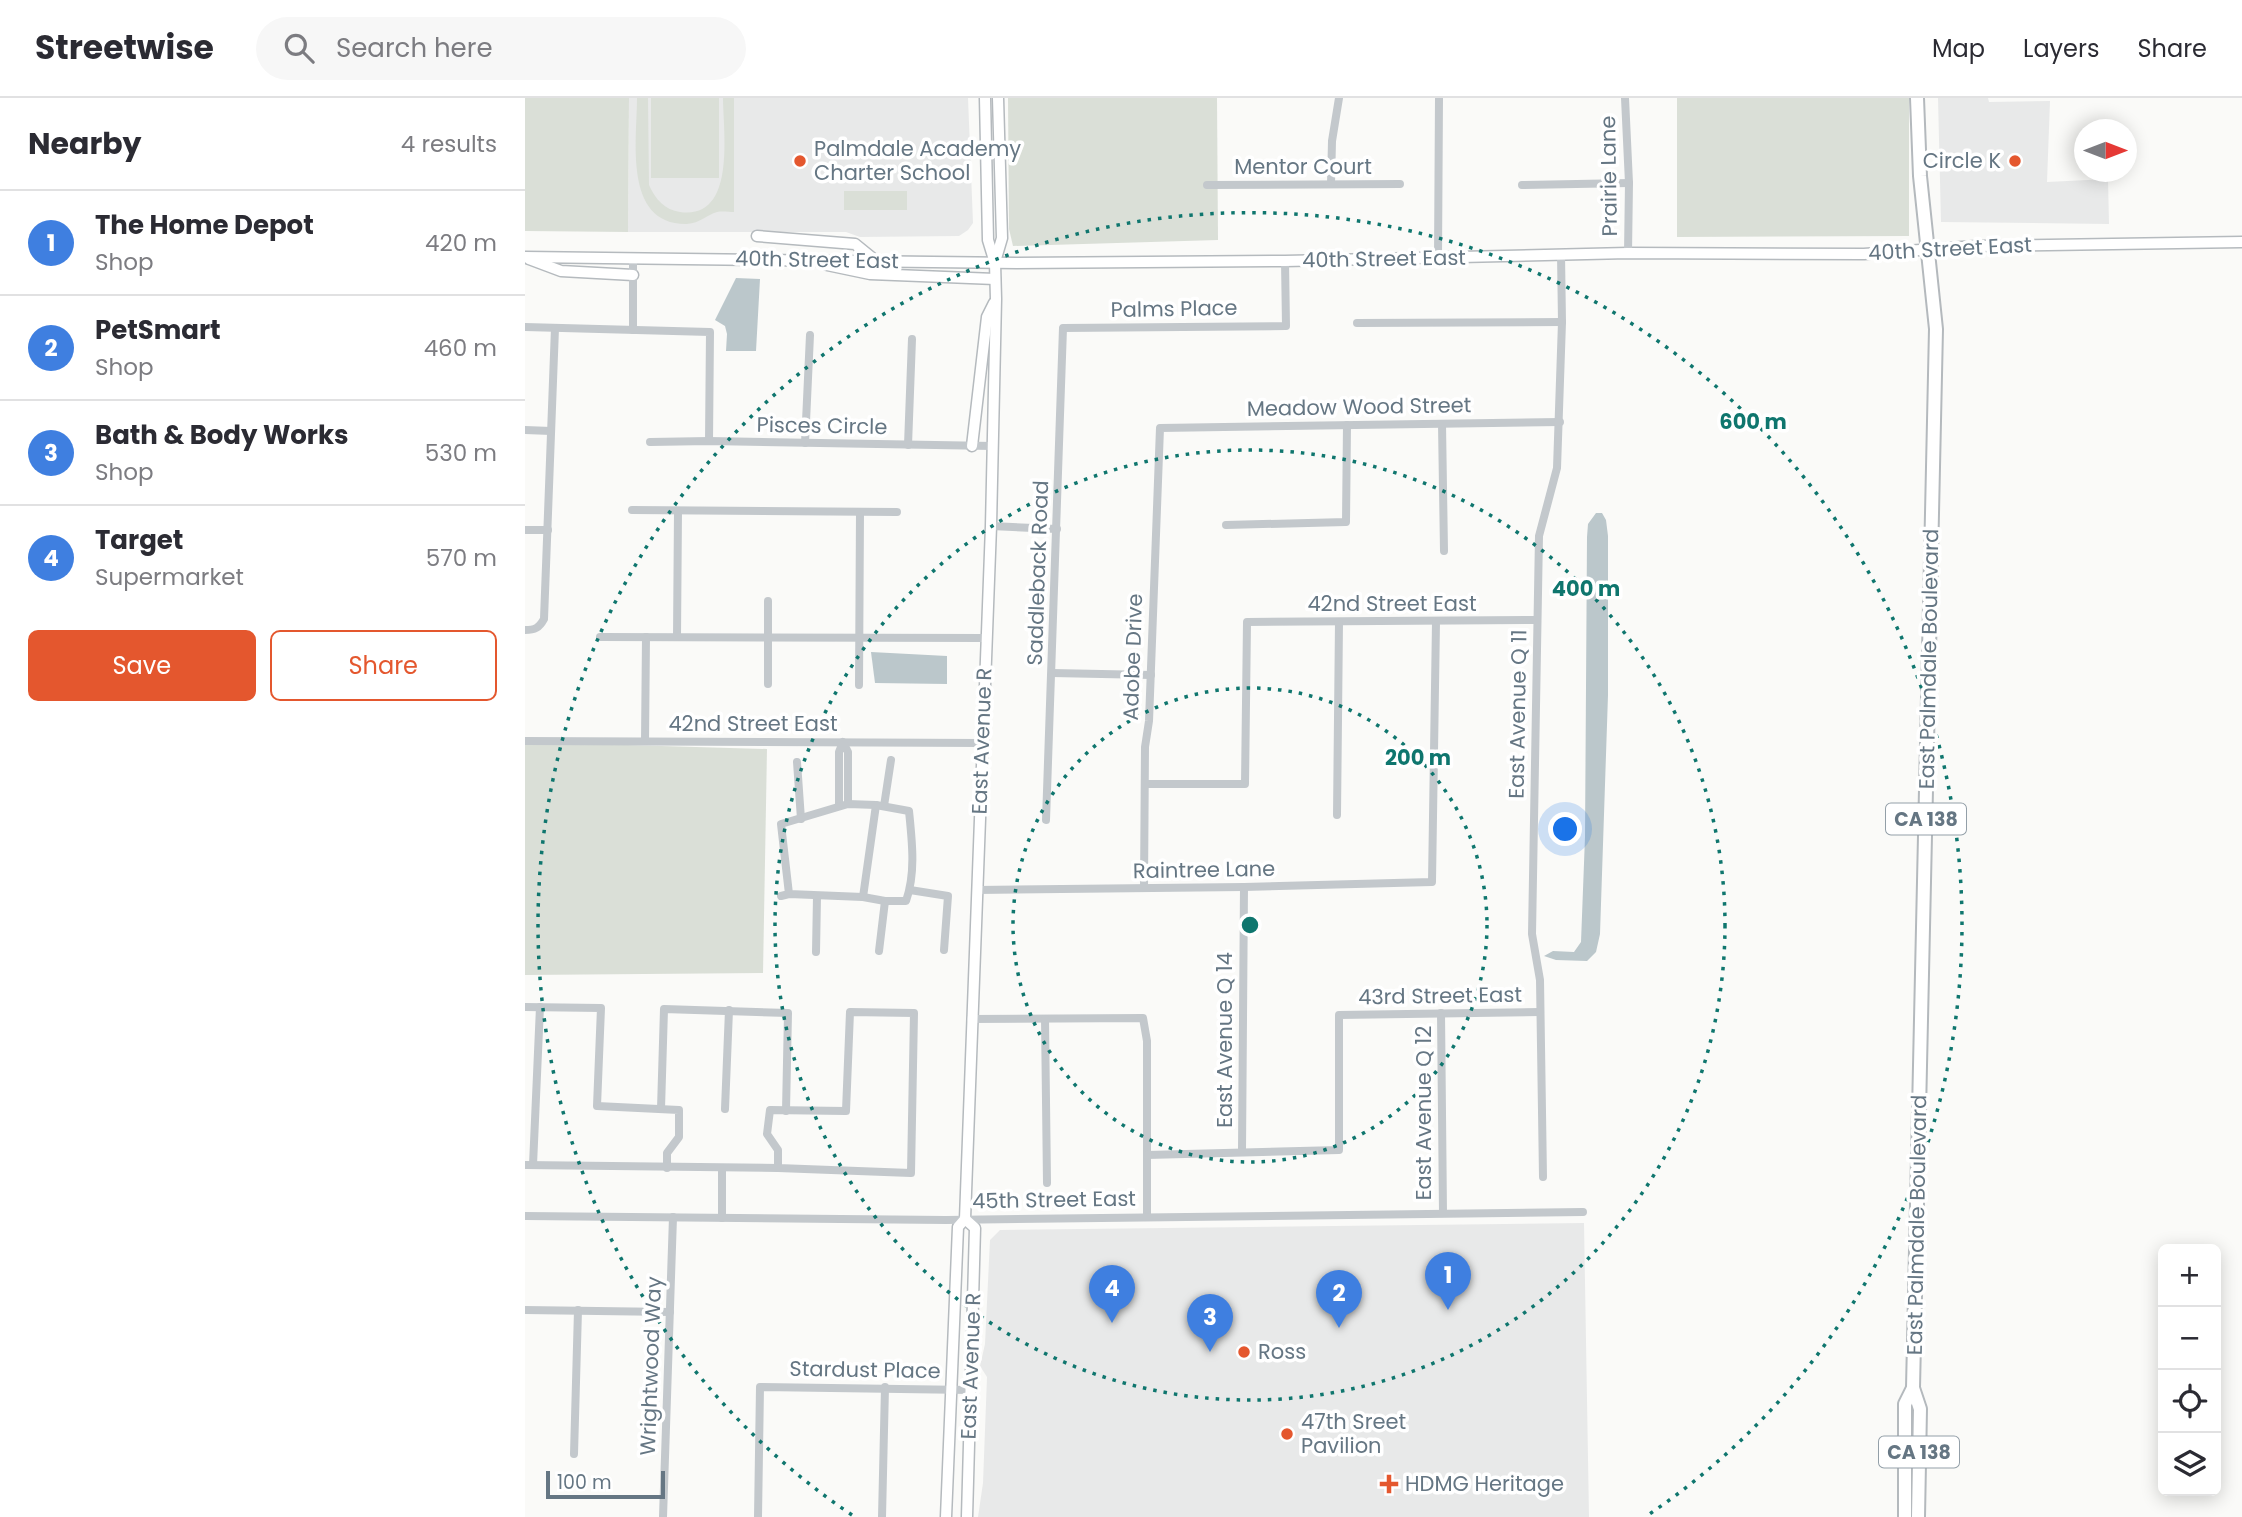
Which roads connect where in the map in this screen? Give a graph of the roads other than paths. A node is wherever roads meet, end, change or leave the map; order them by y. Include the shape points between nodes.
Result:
1 (985, 98) edge
2 (998, 98) edge
3 (1339, 98) edge
4 (1439, 98) edge
5 (1625, 98) edge
6 (1917, 98) edge
7 (1629, 183) junction
8 (1331, 184) junction
9 (1400, 184) dead end
10 (1207, 185) dead end
11 (1522, 185) dead end
12 (757, 236) dead end
13 (2242, 242) edge
14 (1928, 251) junction
15 (1628, 253) junction
16 (1561, 254) junction
17 (525, 258) edge
18 (633, 258) junction
19 (1437, 259) junction
20 (803, 260) junction
21 (877, 261) junction
22 (1286, 261) junction
23 (995, 263) junction
24 (633, 275) junction
25 (996, 279) junction
26 (996, 299) junction
27 (1562, 322) junction
28 (1357, 323) dead end
29 (525, 327) edge
30 (555, 328) junction
31 (1063, 328) joint
32 (633, 330) junction
33 (810, 335) dead end
34 (912, 340) dead end
35 (1560, 422) junction
36 (1442, 424) junction
37 (1347, 425) junction
38 (1160, 428) joint
39 (525, 430) edge
40 (551, 430) junction
41 (709, 441) junction
42 (650, 442) dead end
43 (805, 443) junction
44 (908, 445) junction
45 (972, 446) junction
46 (993, 446) junction
47 (632, 510) dead end
48 (678, 511) junction
49 (860, 512) junction
50 (897, 512) dead end
51 (1226, 525) dead end
52 (991, 526) junction
53 (1057, 529) junction
54 (525, 530) edge
55 (548, 530) junction
56 (1444, 551) dead end
57 (768, 601) dead end
58 (1537, 620) junction
59 (1339, 622) junction
60 (1436, 622) junction
61 (525, 630) edge
62 (600, 637) dead end
63 (646, 637) junction
64 (677, 637) junction
65 (768, 638) junction
66 (860, 638) junction
67 (986, 638) junction
68 (1052, 673) junction
69 (1151, 675) junction
70 (768, 684) dead end
71 (859, 685) dead end
72 (525, 741) edge
73 (645, 741) junction
74 (843, 742) junction
75 (981, 743) junction
76 (891, 760) dead end
77 (797, 762) dead end
78 (1145, 784) junction
79 (843, 805) junction
80 (880, 806) junction
81 (1337, 815) dead end
82 (801, 820) junction
83 (1046, 820) dead end
84 (1244, 887) junction
85 (1144, 888) junction
86 (910, 890) junction
87 (977, 890) junction
88 (817, 896) junction
89 (863, 897) junction
90 (885, 901) junction
91 (944, 950) dead end
92 (879, 951) dead end
93 (816, 952) dead end
94 (525, 1007) edge
95 (540, 1007) junction
96 (729, 1010) junction
97 (1541, 1012) junction
98 (1441, 1013) junction
99 (971, 1019) junction
100 (1045, 1019) junction
101 (661, 1109) junction
102 (725, 1109) dead end
103 (786, 1111) junction
104 (1242, 1151) junction
105 (1147, 1155) junction
106 (529, 1165) edge
107 (667, 1168) junction
108 (722, 1168) junction
109 (778, 1168) junction
110 (1543, 1177) dead end
111 (1047, 1183) dead end
112 (1583, 1212) dead end
113 (1443, 1213) junction
114 (525, 1216) edge
115 (673, 1217) junction
116 (1147, 1217) junction
117 (722, 1218) junction
118 (965, 1219) junction
119 (525, 1310) edge
120 (579, 1310) junction
121 (670, 1311) junction
122 (885, 1387) junction
123 (1913, 1388) junction
124 (953, 1389) junction
125 (969, 1390) junction
126 (574, 1454) dead end
127 (663, 1517) edge
128 (758, 1517) edge
129 (882, 1517) edge
130 (946, 1517) edge
131 (967, 1517) edge
132 (1903, 1517) edge
133 (1918, 1517) edge

1 - 23 main road, East Avenue R via 988,240
2 - 23 main road, East Avenue R via 1002,238
3 - 8 street
4 - 19 street
5 - 7 street, Prairie Lane
6 - 14 highway, East Palmdale Boulevard / CA 138
7 - 11 street
7 - 15 street, Prairie Lane
8 - 9 street, Mentor Court
8 - 10 street, Mentor Court
12 - 21 main road via 855,244
13 - 14 main road, 40th Street East via 1976,246
14 - 15 main road, 40th Street East
14 - 123 highway, East Palmdale Boulevard / CA 138 via 1935,343
15 - 16 main road, 40th Street East
16 - 19 main road, 40th Street East
16 - 27 street, East Avenue Q 11
17 - 18 main road, 40th Street East
17 - 24 main road via 561,271
18 - 20 main road, 40th Street East
18 - 24 street
19 - 22 main road, 40th Street East
20 - 21 main road, 40th Street East
20 - 25 main road via 870,274
21 - 23 main road, 40th Street East
22 - 23 main road, 40th Street East
22 - 31 street, Palms Place via 1286,326
23 - 25 main road, East Avenue R
24 - 32 street
25 - 26 main road, East Avenue R
26 - 45 main road via 987,317
26 - 46 main road, East Avenue R
27 - 28 street
27 - 35 street, East Avenue Q 11
29 - 30 street
30 - 32 street
30 - 40 street
31 - 53 street, Saddleback Road
32 - 41 street via 710,332
33 - 43 street
34 - 44 street
35 - 36 street, Meadow Wood Street
35 - 58 street, East Avenue Q 11 via 1557,468 1539,536
36 - 37 street, Meadow Wood Street
36 - 56 street
37 - 38 street, Meadow Wood Street
37 - 51 street via 1346,522
38 - 69 street, Adobe Drive
39 - 40 street
40 - 55 street
41 - 42 street, Pisces Circle
41 - 43 street, Pisces Circle
43 - 44 street, Pisces Circle
44 - 45 street, Pisces Circle
45 - 46 street, Pisces Circle
46 - 52 main road, East Avenue R
47 - 48 street
48 - 49 street
48 - 64 street
49 - 50 street
49 - 66 street
52 - 53 street
52 - 67 main road, East Avenue R
53 - 68 street, Saddleback Road
54 - 55 street
55 - 61 street via 544,620 534,631
57 - 65 street
58 - 60 street, 42nd Street East
58 - 97 street, East Avenue Q 11 via 1532,934 1541,980
59 - 60 street, 42nd Street East
59 - 78 street, 42nd Street East via 1247,622 1245,784
59 - 81 street
60 - 84 street, Raintree Lane via 1432,881
62 - 63 street
63 - 64 street
63 - 73 street
64 - 65 street
65 - 66 street
65 - 70 street
66 - 67 street
66 - 71 street
67 - 75 main road, East Avenue R
68 - 69 street
68 - 83 street, Saddleback Road
69 - 78 street, Adobe Drive
72 - 73 street, 42nd Street East
73 - 74 street, 42nd Street East
74 - 75 street, 42nd Street East
74 - 79 street via 848,752
75 - 87 main road, East Avenue R
76 - 80 street
77 - 82 street
78 - 85 street, Adobe Drive
79 - 80 street
79 - 82 street
80 - 86 street via 909,811
80 - 89 street
82 - 88 street via 781,824 785,895
84 - 85 street, Raintree Lane
84 - 104 street, East Avenue Q 14
85 - 87 street, Raintree Lane
86 - 90 street via 906,901
86 - 91 street via 948,896
87 - 99 main road, East Avenue R
88 - 89 street
88 - 93 street
89 - 90 street
90 - 92 street
94 - 95 street
95 - 101 street via 601,1008 597,1107
95 - 106 street
96 - 101 street via 664,1009
96 - 102 street
96 - 103 street via 788,1013
97 - 98 street, 43rd Street East
97 - 110 street, East Avenue Q 11
98 - 104 street, 43rd Street East via 1339,1015 1339,1150
98 - 113 street, East Avenue Q 12
99 - 100 street
99 - 118 main road, East Avenue R
100 - 105 street via 1143,1018
100 - 111 street
101 - 107 street via 679,1110 679,1137 667,1153
103 - 109 street via 770,1110 767,1134 778,1150
103 - 109 street via 846,1111 850,1012 914,1013 911,1173
104 - 105 street
105 - 116 street
106 - 107 street
107 - 108 street
108 - 109 street
108 - 117 street
112 - 113 street, 45th Street East
113 - 116 street, 45th Street East
114 - 115 street, 45th Street East
115 - 117 street, 45th Street East
115 - 121 street, Wrightwood Way
116 - 118 street, 45th Street East
117 - 118 street, 45th Street East
118 - 124 main road, East Avenue R via 958,1227
118 - 125 main road, East Avenue R via 975,1228
119 - 120 street
120 - 121 street
120 - 126 street
121 - 127 street, Wrightwood Way
122 - 124 street, Stardust Place
122 - 128 street, Stardust Place via 760,1387
122 - 129 street
123 - 132 highway, East Palmdale Boulevard / CA 138 via 1905,1404
123 - 133 highway, East Palmdale Boulevard / CA 138 via 1920,1409
124 - 125 street, Stardust Place
124 - 130 main road, East Avenue R
125 - 131 main road, East Avenue R

